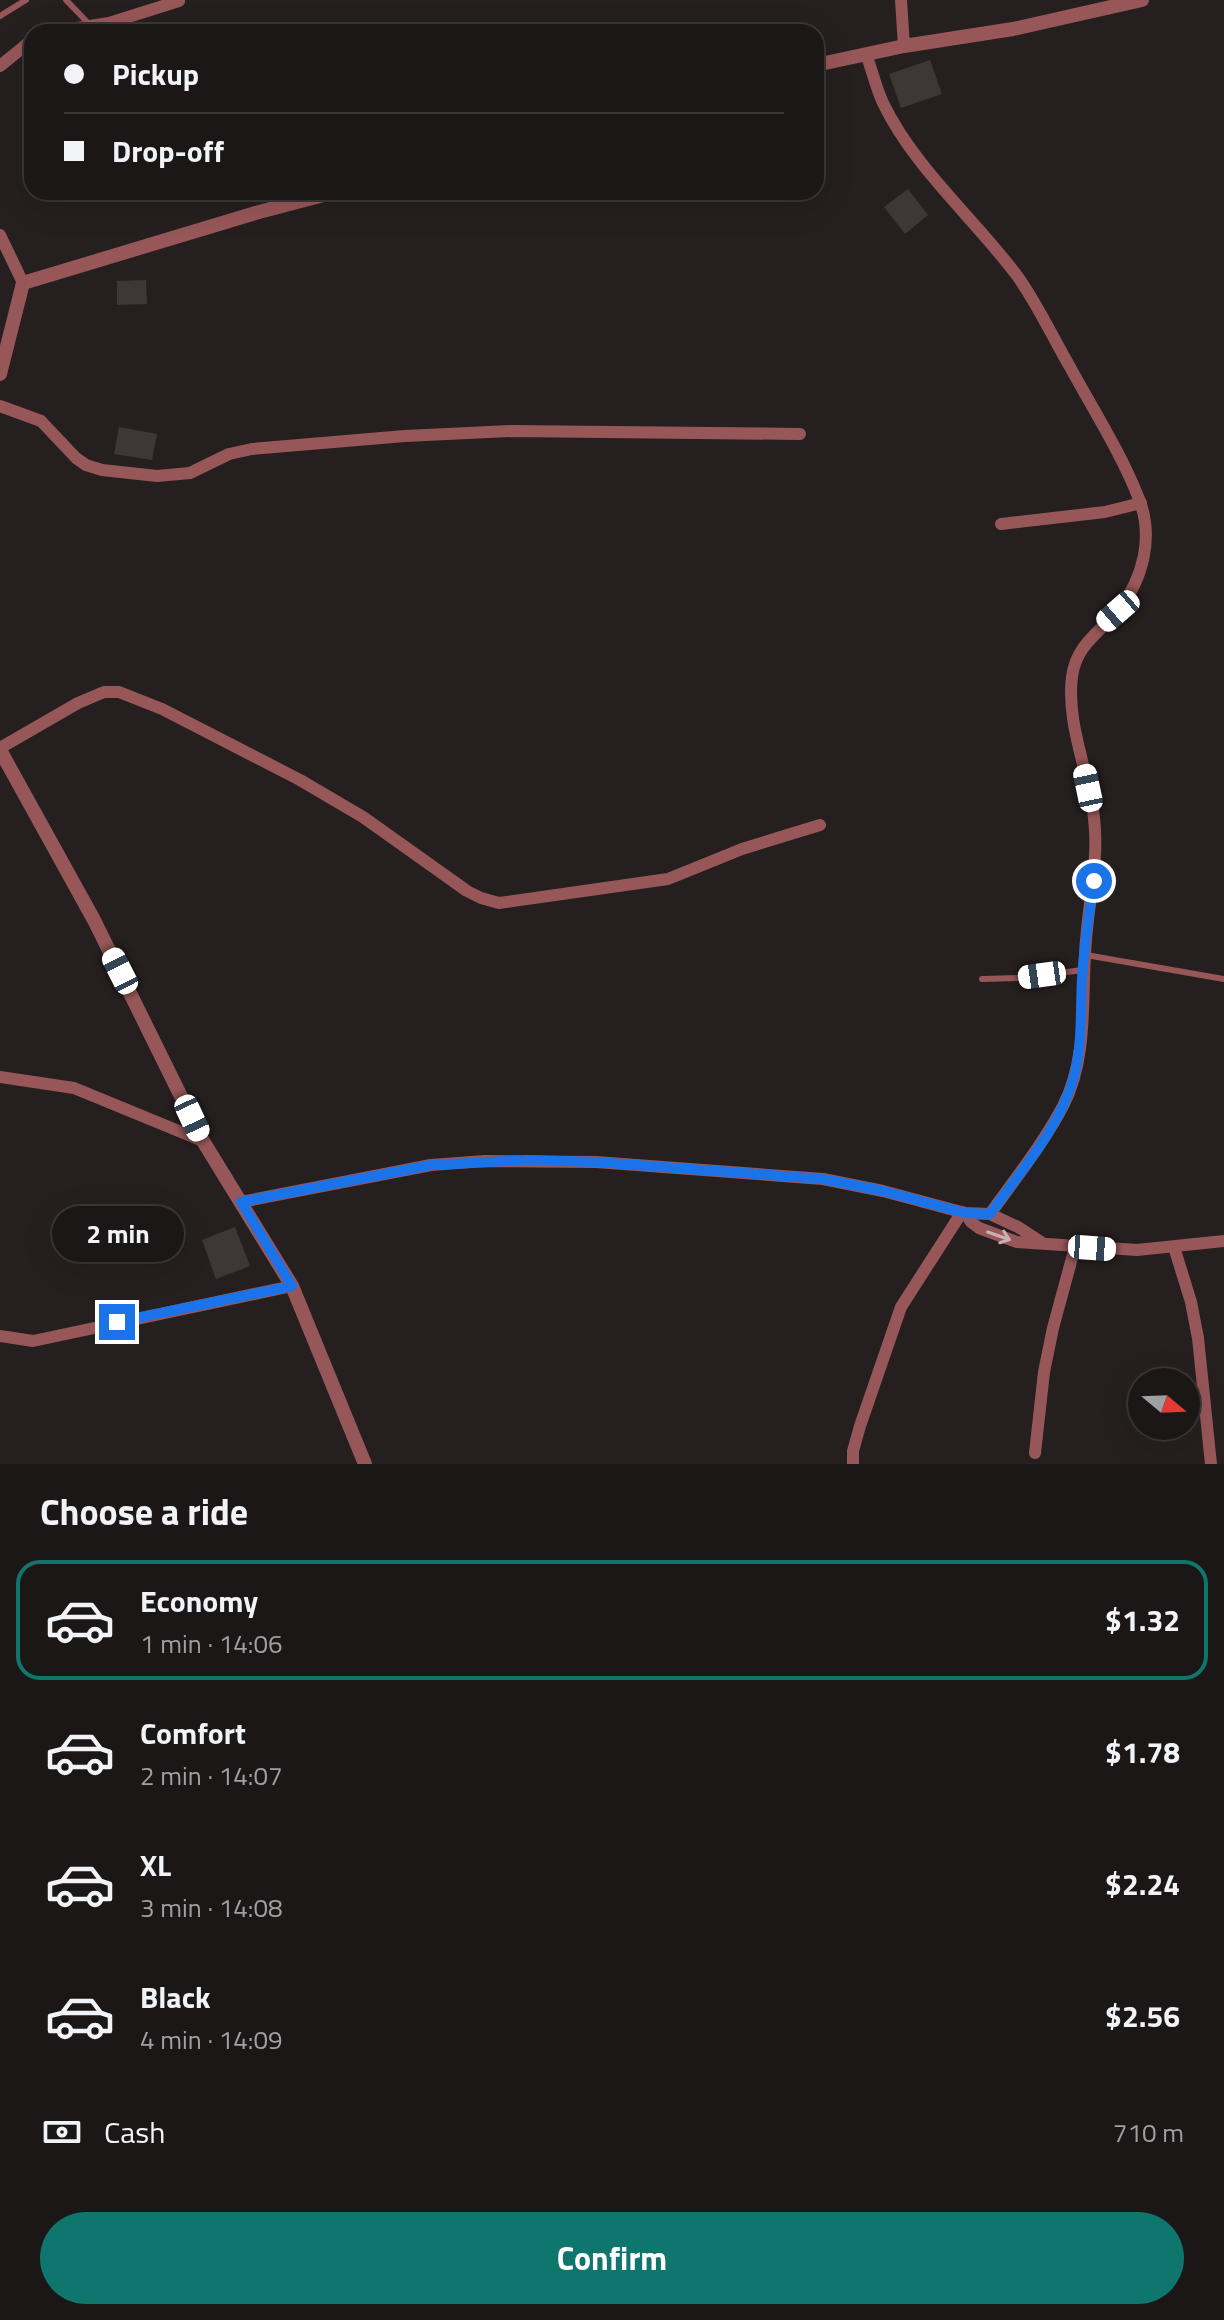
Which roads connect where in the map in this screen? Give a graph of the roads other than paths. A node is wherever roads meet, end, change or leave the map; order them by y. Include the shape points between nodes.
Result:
1 (26, 0) edge
2 (66, 0) edge
3 (901, 0) edge
4 (1142, 0) edge
5 (179, 1) edge
6 (0, 16) edge
7 (89, 24) edge
8 (100, 24) edge
9 (24, 46) edge
10 (904, 46) junction
11 (866, 54) junction
12 (824, 63) edge
13 (0, 66) edge
14 (305, 200) edge
15 (0, 235) edge
16 (23, 283) junction
17 (1, 364) edge
18 (0, 406) edge
19 (800, 434) dead end
20 (1141, 503) junction
21 (1001, 524) dead end
22 (0, 749) edge
23 (820, 825) dead end
24 (1084, 954) junction
25 (1083, 970) junction
26 (982, 979) dead end
27 (1224, 979) edge
28 (0, 1077) edge
29 (203, 1141) junction
30 (241, 1202) junction
31 (963, 1213) junction
32 (990, 1214) junction
33 (1224, 1241) edge
34 (1041, 1242) junction
35 (1075, 1247) junction
36 (1174, 1247) junction
37 (292, 1286) junction
38 (0, 1336) edge
39 (1035, 1453) dead end
40 (365, 1464) edge
41 (853, 1464) edge
42 (1211, 1464) edge

1 - 6 lane
2 - 7 lane
3 - 10 street
4 - 10 street
5 - 8 street
9 - 13 street
10 - 11 street
11 - 12 street
11 - 20 street via 899,130 1021,281
14 - 16 street
15 - 16 street
16 - 17 street
18 - 19 street via 41,421 86,465 157,476 190,473 252,449 405,436 512,431
20 - 21 street
20 - 24 street via 1144,553 1137,583 1118,611 1087,640 1072,677 1097,848
22 - 23 street via 78,703 119,692 300,780 363,817 467,891 499,903 668,879
22 - 29 street via 94,920
24 - 25 street
24 - 27 lane
25 - 26 lane
25 - 32 street via 1081,1034 1072,1085 1037,1148
28 - 29 street via 74,1088
29 - 30 street
30 - 31 street via 431,1165 527,1160 823,1179
30 - 37 street
31 - 32 street
31 -> 34 street via 991,1234
31 - 41 street via 901,1307 860,1426
32 - 34 street
33 - 36 street
34 - 35 street
35 - 36 street
35 - 39 street via 1044,1372
36 - 42 street via 1198,1338
37 - 38 street via 33,1341
37 - 40 street

